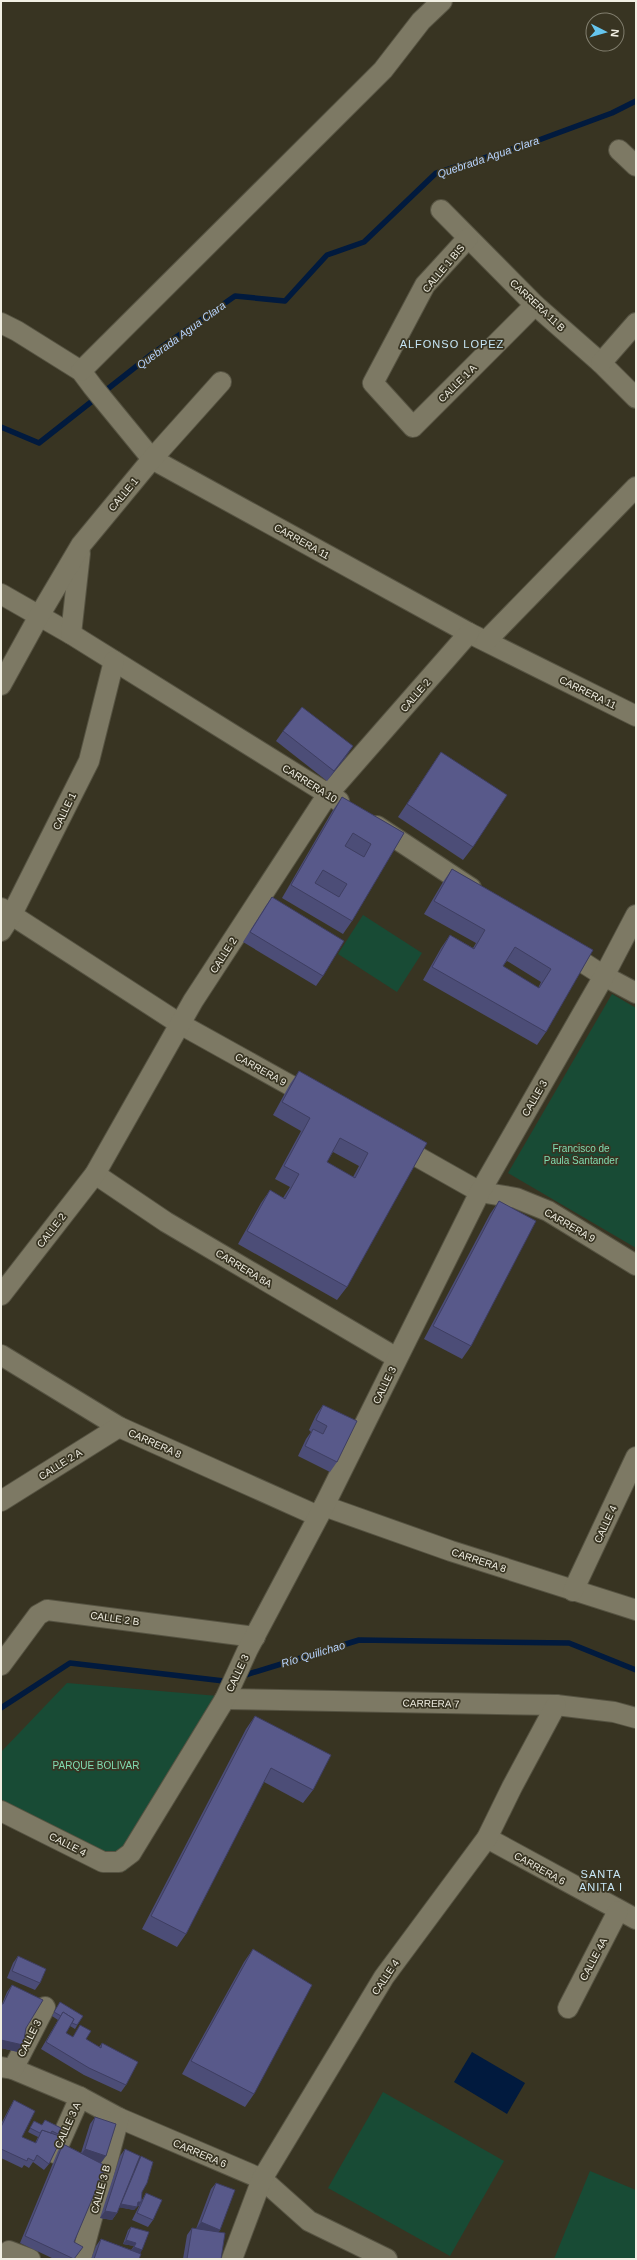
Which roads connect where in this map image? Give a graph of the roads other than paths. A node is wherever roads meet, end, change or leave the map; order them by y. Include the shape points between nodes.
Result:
1 (442, 1) edge
2 (619, 150) dead end
3 (636, 166) edge
4 (441, 210) dead end
5 (468, 238) junction
6 (535, 305) junction
7 (1, 323) edge
8 (636, 323) edge
9 (601, 363) junction
10 (81, 370) junction
11 (221, 382) dead end
12 (636, 398) edge
13 (413, 426) joint
14 (152, 459) junction
15 (636, 487) edge
16 (81, 545) junction
17 (1, 594) edge
18 (39, 616) junction
19 (71, 634) junction
20 (477, 637) junction
21 (114, 661) junction
22 (1, 685) edge
23 (636, 716) edge
24 (328, 794) junction
25 (486, 898) edge
26 (7, 911) edge
27 (636, 915) edge
28 (1, 931) edge
29 (545, 937) edge
30 (604, 976) junction
31 (636, 993) edge
32 (180, 1024) junction
33 (330, 1108) edge
34 (378, 1135) edge
35 (95, 1174) junction
36 (480, 1192) junction
37 (636, 1265) edge
38 (1, 1295) edge
39 (1, 1355) edge
40 (397, 1358) junction
41 (119, 1427) junction
42 (636, 1457) edge
43 (1, 1501) edge
44 (321, 1511) junction
45 (573, 1591) junction
46 (636, 1610) edge
47 (252, 1643) junction
48 (1, 1665) edge
49 (227, 1694) junction
50 (556, 1705) junction
51 (636, 1718) edge
52 (2, 1813) edge
53 (487, 1838) junction
54 (131, 1853) joint
55 (618, 1911) junction
56 (636, 1919) edge
57 (45, 2007) dead end
58 (568, 2008) dead end
59 (7, 2068) edge
60 (80, 2097) junction
61 (119, 2118) junction
62 (55, 2154) edge
63 (262, 2178) junction
64 (9, 2250) dead end
65 (30, 2259) edge
66 (81, 2259) edge
67 (232, 2259) edge
68 (388, 2259) edge

1 - 10 street via 421,21 383,70
2 - 3 street
4 - 5 street, CARRERA 11 B
5 - 6 street, CARRERA 11 B
5 - 13 street, CALLE 1 BIS via 425,285 373,383
6 - 9 street, CARRERA 11 B
6 - 13 street, CALLE 1 A
7 - 10 street, CARRERA 11
8 - 9 street
9 - 12 street, CARRERA 11 B
10 - 14 street, CARRERA 11
11 - 14 street, CALLE 1
14 - 16 street, CALLE 1
14 - 20 street, CARRERA 11
15 - 20 street, CALLE 2
16 - 18 street, CALLE 1
16 - 19 street
17 - 18 street, CARRERA 10
18 - 19 street, CARRERA 10
18 - 22 street, CALLE 1
19 - 21 street, CARRERA 10
20 - 23 street, CARRERA 11
20 - 24 street, CALLE 2
21 - 24 street, CARRERA 10
21 - 26 street, CALLE 1 via 89,761
24 - 25 street, CARRERA 10
24 - 32 street, CALLE 2
26 - 28 street, CALLE 1
26 - 32 street, CARRERA 9
27 - 30 street, CALLE 3
29 - 30 street
30 - 31 street
30 - 36 street, CALLE 3
32 - 33 street, CARRERA 9
32 - 35 street, CALLE 2
34 - 36 street, CARRERA 9
35 - 38 street, CALLE 2
35 - 40 street, CARRERA 8A via 166,1222
36 - 37 street, CARRERA 9 via 516,1198 548,1211
36 - 40 street, CALLE 3
39 - 41 street, CARRERA 8
40 - 44 street, CALLE 3
41 - 43 street, CALLE 2 A
41 - 44 street, CARRERA 8
42 - 45 street, CALLE 4
44 - 45 street, CARRERA 8
44 - 47 street, CALLE 3
45 - 46 street, CARRERA 8
47 - 48 street, CALLE 2 B via 47,1610 38,1615
47 - 49 street, CALLE 3
49 - 50 street, CARRERA 7
49 - 54 street, CALLE 3
50 - 51 street, CARRERA 7 via 614,1712
50 - 53 street, CALLE 4
52 - 54 street, CALLE 4 via 103,1862 119,1862
53 - 55 street, CARRERA 6
53 - 63 street, CALLE 4 via 384,1977
55 - 56 street, CARRERA 6
55 - 58 street, CALLE 4A
57 - 59 street, CALLE 3
59 - 60 street, CARRERA 6
60 - 61 street, CARRERA 6
60 - 62 street, CALLE 3 A
61 - 63 street, CARRERA 6
61 - 66 street, CALLE 3 B
63 - 67 street, CALLE 4
63 - 68 street, CARRERA 6 via 309,2222
64 - 65 street

